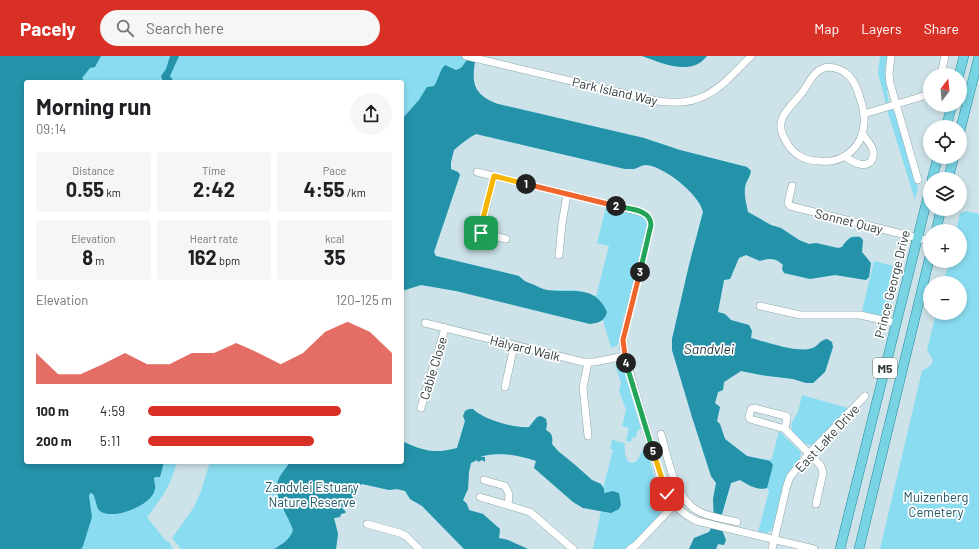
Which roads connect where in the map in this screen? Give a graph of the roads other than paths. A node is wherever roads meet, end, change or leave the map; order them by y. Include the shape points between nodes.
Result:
1 (466, 56) edge
2 (751, 56) edge
3 (891, 56) edge
4 (945, 56) edge
5 (964, 56) edge
6 (979, 56) edge
7 (942, 68) edge
8 (961, 68) edge
9 (923, 96) edge
10 (896, 104) junction
11 (864, 114) junction
12 (963, 120) edge
13 (862, 133) junction
14 (845, 157) junction
15 (477, 172) dead end
16 (494, 176) junction
17 (918, 180) dead end
18 (792, 186) dead end
19 (567, 194) junction
20 (923, 213) edge
21 (916, 238) junction
22 (506, 239) dead end
23 (923, 240) edge
24 (560, 254) dead end
25 (927, 268) edge
26 (760, 306) dead end
27 (425, 323) dead end
28 (896, 323) junction
29 (445, 328) junction
30 (514, 346) junction
31 (625, 356) junction
32 (588, 363) junction
33 (505, 386) dead end
34 (865, 396) dead end
35 (421, 408) dead end
36 (785, 429) junction
37 (661, 434) dead end
38 (588, 436) dead end
39 (809, 454) junction
40 (484, 480) dead end
41 (677, 488) junction
42 (667, 494) junction
43 (480, 497) dead end
44 (816, 504) dead end
45 (508, 505) junction
46 (674, 505) junction
47 (737, 522) dead end
48 (367, 524) dead end
49 (774, 540) junction
50 (419, 549) edge
51 (572, 549) edge
52 (630, 549) edge
53 (772, 549) edge
54 (814, 549) edge
55 (840, 549) edge
56 (859, 549) edge

1 - 2 street, Park Island Way via 652,100 675,103 695,100 710,94
3 - 10 street via 889,74
4 - 7 street
5 - 8 main road
6 - 12 main road
9 - 10 street
10 - 11 street
10 - 17 street
11 - 13 street
11 - 14 street via 854,81 840,69 828,67 816,72 783,116 780,125 782,134 798,155 825,162
13 - 14 street via 855,147
13 - 14 street via 873,153 871,161 862,165
15 - 16 street
16 - 19 street
16 - 22 street via 480,230 481,233
18 - 21 street, Sonnet Quay via 788,203 790,206
19 - 24 street
19 - 31 street via 637,211 648,216 651,221 624,335
20 - 21 main road, Prince George Drive / M5
21 - 23 street, Sonnet Quay
21 - 28 main road, Prince George Drive / M5
25 - 56 main road, M5
26 - 28 street via 800,315 860,315
27 - 29 street, Halyard Walk
28 - 55 main road, Prince George Drive / M5
29 - 30 street, Halyard Walk
29 - 35 street, Cable Close
30 - 32 street, Halyard Walk
30 - 33 street
31 - 32 street, Halyard Walk
31 - 42 street
32 - 38 street via 583,387
34 - 39 street, East Lake Drive
36 - 36 street via 750,419 751,409 786,416
36 - 39 street
37 - 41 street
39 - 44 street via 820,464 822,470
39 - 49 street, East Lake Drive via 788,481
40 - 45 street via 505,486 509,494
41 - 42 street
41 - 47 street via 699,512
42 - 46 street
43 - 45 street
45 - 51 street via 530,512
46 - 49 street via 688,517
46 - 52 street
48 - 50 street via 400,533
49 - 53 street, East Lake Drive
49 - 54 street

